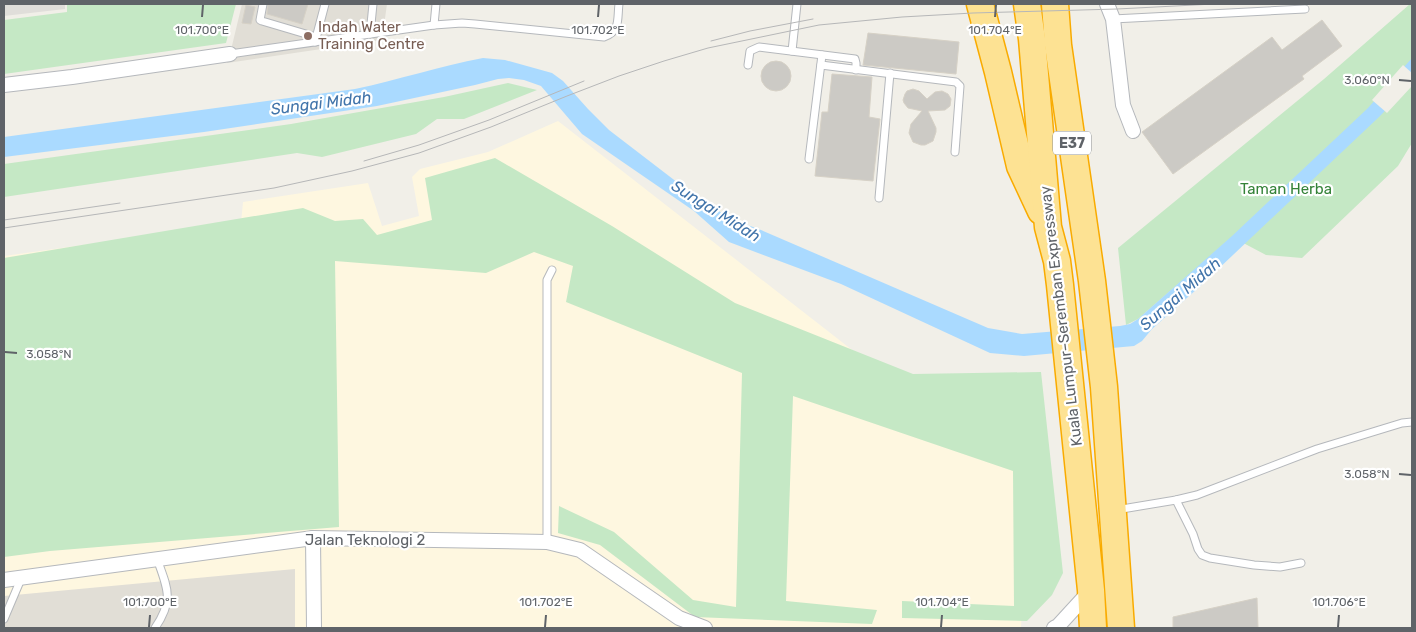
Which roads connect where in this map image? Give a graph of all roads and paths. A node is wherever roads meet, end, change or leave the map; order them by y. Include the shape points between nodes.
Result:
1 (263, 4) edge
2 (326, 4) edge
3 (373, 4) edge
4 (436, 4) edge
5 (618, 4) edge
6 (798, 4) edge
7 (980, 4) edge
8 (998, 4) edge
9 (1027, 4) edge
10 (1055, 4) edge
11 (1107, 4) edge
12 (1305, 9) dead end
13 (1113, 19) junction
14 (434, 25) junction
15 (370, 34) junction
16 (316, 40) junction
17 (792, 51) junction
18 (230, 54) joint
19 (822, 55) junction
20 (748, 65) dead end
21 (821, 65) junction
22 (856, 70) junction
23 (998, 72) junction
24 (890, 74) junction
25 (4, 85) edge
26 (1133, 131) dead end
27 (955, 152) dead end
28 (809, 159) dead end
29 (879, 198) dead end
30 (1048, 227) junction
31 (552, 270) dead end
32 (1412, 422) edge
33 (1176, 500) junction
34 (1114, 511) junction
35 (313, 538) junction
36 (547, 542) junction
37 (157, 559) junction
38 (1301, 563) dead end
39 (21, 579) junction
40 (4, 580) edge
41 (1091, 590) junction
42 (4, 619) edge
43 (155, 628) edge
44 (314, 628) edge
45 (705, 628) edge
46 (1054, 628) edge
47 (1093, 628) edge
48 (1121, 628) edge

1 - 16 lane via 260,20
2 - 16 lane
3 - 15 lane
4 - 14 lane
5 - 14 lane via 615,32 604,38 475,24
6 - 17 lane
7 - 23 highway
8 - 23 highway
9 - 30 highway, Kuala Lumpur–Seremban Expressway / E37
10 - 34 highway, E37 via 1092,281
11 - 13 street
12 - 13 lane
13 - 26 street via 1123,105
14 - 15 lane
15 - 16 lane
16 - 18 lane
17 - 19 lane
17 - 20 lane via 760,47 750,51
18 - 25 street
19 - 21 lane
19 - 22 lane via 854,59
21 - 22 lane
21 - 28 lane
22 - 24 lane
23 - 30 highway via 1020,166
24 - 27 lane via 951,81 960,86
24 - 29 lane
30 - 41 highway, Kuala Lumpur–Seremban Expressway / E37 via 1060,285
31 - 36 lane via 547,280
32 - 33 lane via 1317,449
33 - 34 lane
33 - 38 lane via 1202,555 1254,565 1280,567
34 - 48 highway, E37
35 - 36 street, Jalan Teknologi 2
35 - 37 street, Jalan Teknologi 2
35 - 44 street
36 - 45 street, Jalan Teknologi 2 via 580,550 679,618
37 - 39 street, Jalan Teknologi 2
37 - 43 lane via 168,596 164,613
39 - 40 street, Jalan Teknologi 2
39 - 42 lane
41 - 46 street
41 - 47 highway, Kuala Lumpur–Seremban Expressway / E37

